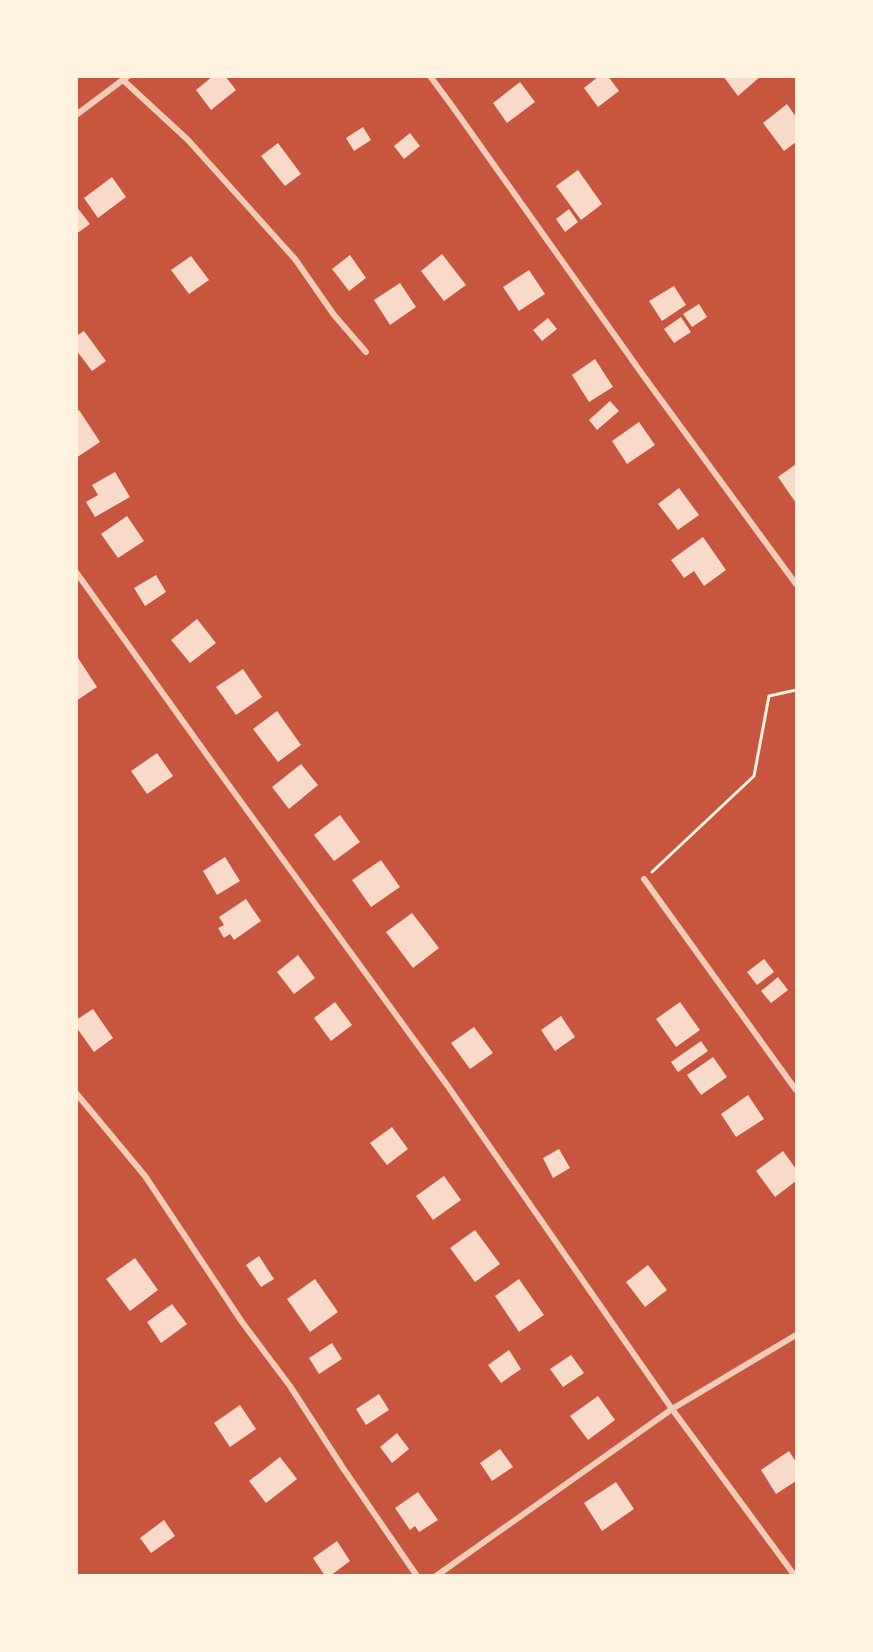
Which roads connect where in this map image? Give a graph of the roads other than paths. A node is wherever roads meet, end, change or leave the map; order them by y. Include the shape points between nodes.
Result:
1 (430, 76) edge
2 (126, 78) edge
3 (76, 115) edge
4 (366, 352) dead end
5 (76, 572) edge
6 (796, 584) edge
7 (644, 879) road end
8 (796, 1090) edge
9 (76, 1093) edge
10 (796, 1335) edge
11 (672, 1409) junction
12 (417, 1575) edge
13 (436, 1575) edge
14 (795, 1575) edge

1 - 6 street
2 - 3 street
2 - 4 street via 188,140 295,259
5 - 11 street via 447,1085
7 - 8 street
9 - 12 street via 146,1176
10 - 11 street
11 - 13 street
11 - 14 street

